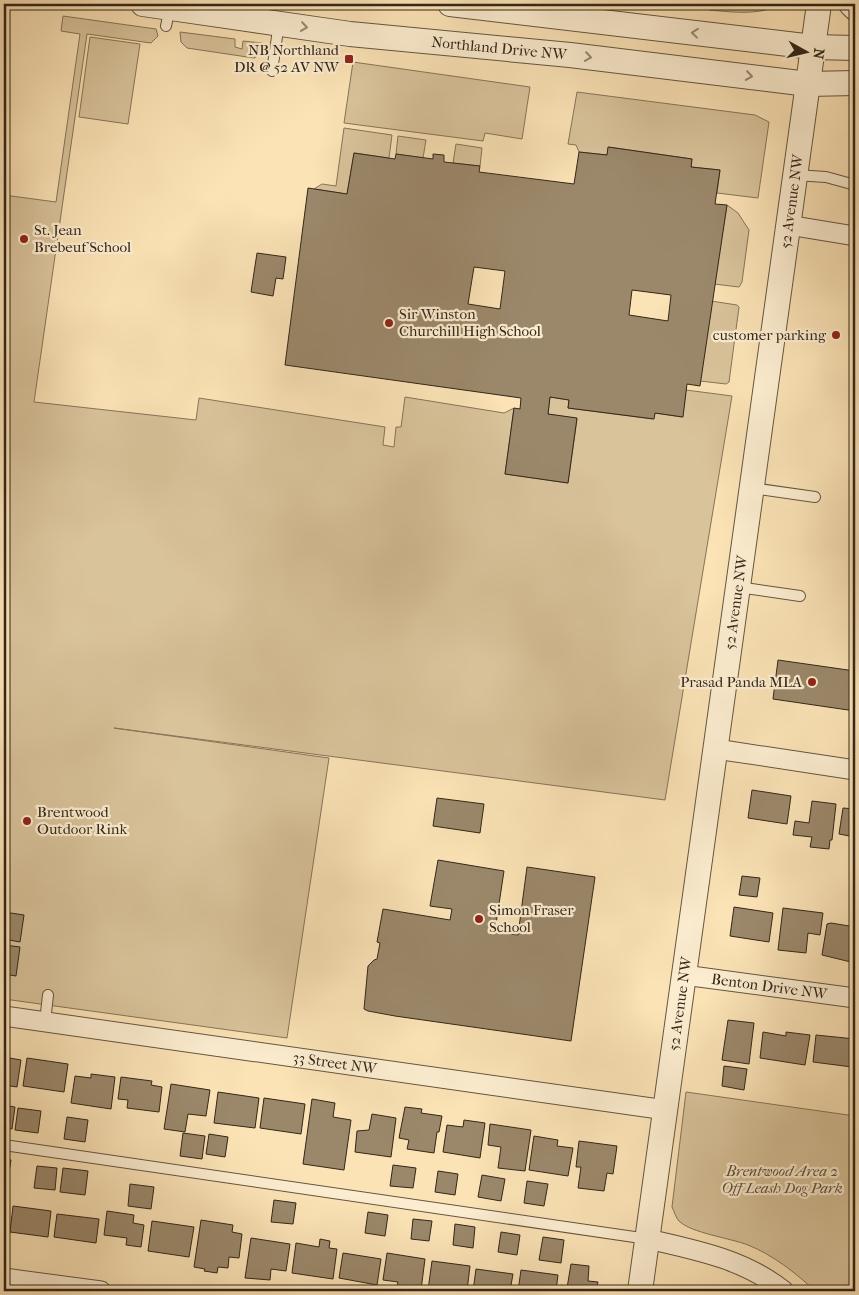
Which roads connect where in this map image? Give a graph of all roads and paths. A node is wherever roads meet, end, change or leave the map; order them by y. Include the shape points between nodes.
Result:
1 (142, 4) edge
2 (450, 4) edge
3 (818, 4) edge
4 (851, 4) edge
5 (855, 8) edge
6 (169, 12) edge
7 (278, 23) junction
8 (813, 47) junction
9 (855, 48) edge
10 (272, 71) dead end
11 (855, 83) edge
12 (808, 84) junction
13 (795, 175) junction
14 (855, 185) edge
15 (788, 225) junction
16 (855, 236) edge
17 (752, 488) junction
18 (815, 497) dead end
19 (738, 587) junction
20 (800, 596) dead end
21 (716, 750) junction
22 (855, 770) edge
23 (684, 975) junction
24 (48, 995) dead end
25 (855, 998) edge
26 (4, 1016) edge
27 (45, 1022) junction
28 (666, 1110) junction
29 (4, 1145) edge
30 (648, 1239) junction
31 (4, 1278) edge
32 (101, 1291) edge
33 (640, 1291) edge
34 (784, 1291) edge

1 - 6 street, Northland Drive NW
8 -> 2 street
3 - 8 street, 52 Avenue NW
4 - 5 street
6 - 7 street, Northland Drive NW
7 - 10 lane
7 -> 12 street, Northland Drive NW via 350,34 570,55
8 - 9 street
8 - 12 street, 52 Avenue NW
11 - 12 street, Northland Drive NW
12 - 13 street, 52 Avenue NW
13 - 14 lane via 826,177
13 - 15 street, 52 Avenue NW
15 - 16 street
15 - 17 street, 52 Avenue NW
17 - 18 lane
17 - 19 street, 52 Avenue NW
19 - 20 lane
19 - 21 street, 52 Avenue NW
21 - 22 street
21 - 23 street, 52 Avenue NW
23 - 25 street, Benton Drive NW
23 - 28 street, 52 Avenue NW
24 - 27 lane
26 - 27 street, 33 Street NW
27 - 28 street, 33 Street NW
28 - 30 street, 52 Avenue NW
29 - 30 lane
30 - 33 street, 52 Avenue NW
30 - 34 street via 738,1263
31 - 32 street

